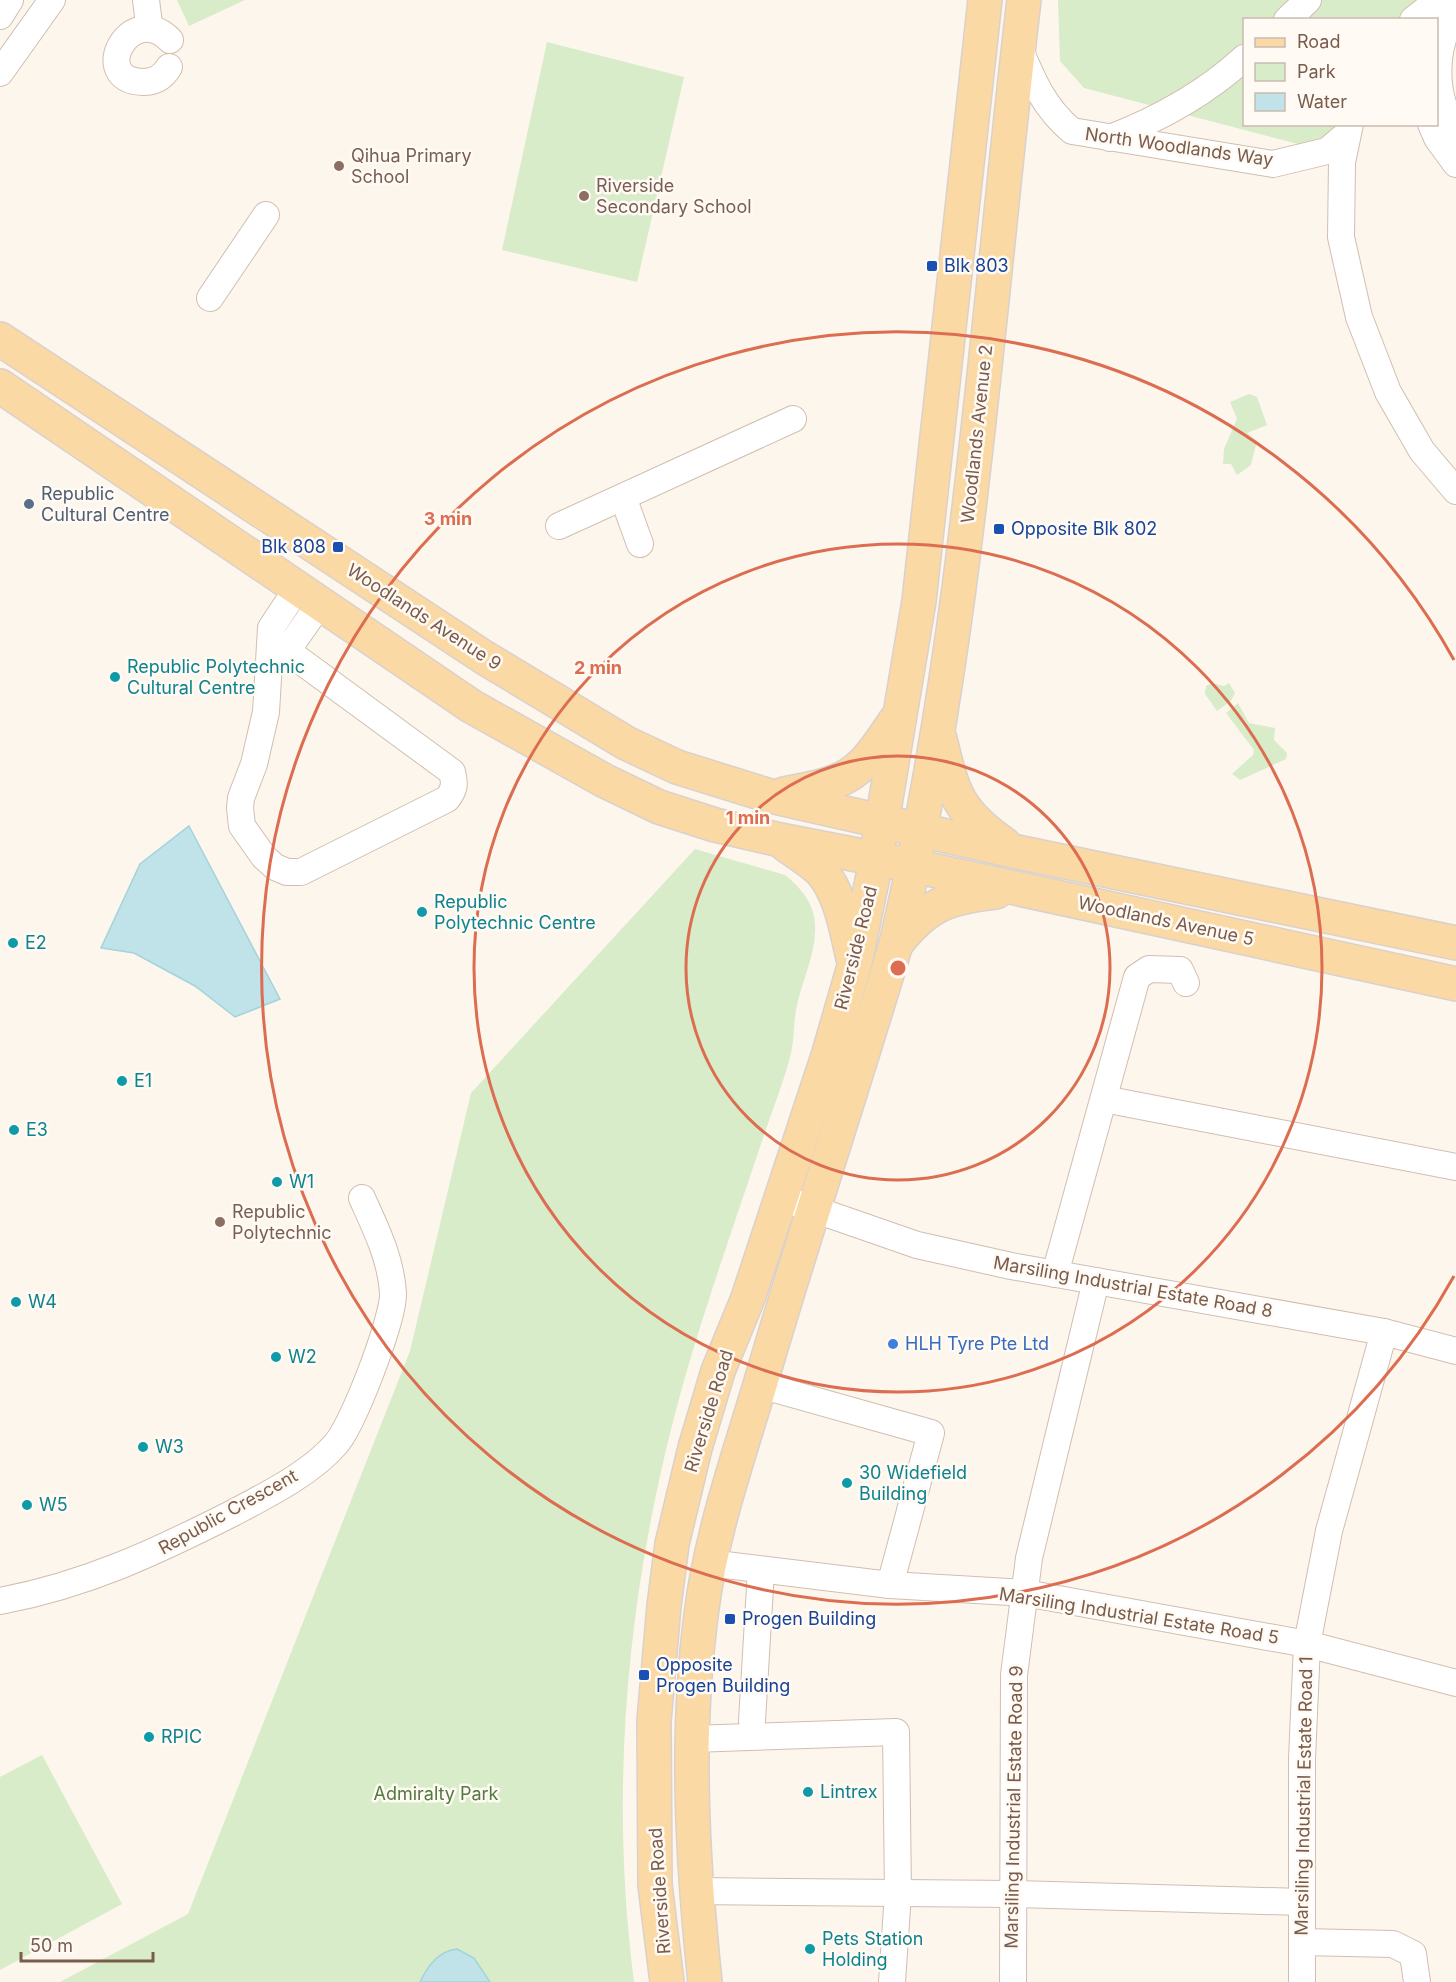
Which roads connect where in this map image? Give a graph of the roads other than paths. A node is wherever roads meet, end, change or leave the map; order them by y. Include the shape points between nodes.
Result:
1 (10, 0) edge
2 (52, 0) edge
3 (985, 0) edge
4 (1023, 0) edge
5 (1308, 0) edge
6 (1440, 0) edge
7 (147, 12) edge
8 (1456, 12) edge
9 (0, 16) edge
10 (1289, 18) edge
11 (1416, 18) edge
12 (1433, 18) edge
13 (170, 40) dead end
14 (1018, 45) junction
15 (1243, 60) edge
16 (170, 67) dead end
17 (0, 73) edge
18 (1432, 126) edge
19 (1348, 130) edge
20 (1456, 130) edge
21 (1110, 139) junction
22 (1456, 164) edge
23 (266, 215) dead end
24 (210, 298) dead end
25 (0, 339) edge
26 (0, 386) edge
27 (793, 419) dead end
28 (1456, 491) edge
29 (623, 497) junction
30 (559, 526) dead end
31 (640, 544) dead end
32 (308, 597) junction
33 (902, 711) junction
34 (937, 726) junction
35 (770, 796) junction
36 (883, 821) junction
37 (921, 830) junction
38 (780, 840) junction
39 (1013, 851) junction
40 (876, 859) junction
41 (914, 866) junction
42 (1022, 889) junction
43 (1456, 943) edge
44 (896, 944) junction
45 (855, 963) junction
46 (1186, 982) dead end
47 (1456, 984) edge
48 (1104, 1099) junction
49 (1456, 1167) edge
50 (362, 1198) dead end
51 (781, 1198) junction
52 (813, 1210) junction
53 (1055, 1274) junction
54 (1096, 1281) junction
55 (1384, 1332) junction
56 (1456, 1350) edge
57 (760, 1385) junction
58 (709, 1563) junction
59 (761, 1570) junction
60 (890, 1585) junction
61 (1025, 1593) junction
62 (0, 1601) edge
63 (1307, 1644) junction
64 (1456, 1683) edge
65 (752, 1721) dead end
66 (692, 1739) junction
67 (696, 1891) junction
68 (898, 1893) junction
69 (1012, 1894) junction
70 (1302, 1902) junction
71 (1302, 1941) junction
72 (667, 1982) edge
73 (705, 1982) edge
74 (892, 1982) edge
75 (1013, 1982) edge
76 (1302, 1982) edge
77 (1417, 1982) edge

1 - 9 street
2 - 17 street
3 - 33 main road via 919,601
4 - 14 main road, Woodlands Avenue 2
5 - 10 street
6 - 11 street
6 - 12 street
7 - 13 street
7 - 16 street via 117,42 115,55 119,67 140,82 153,81
8 - 20 street via 1440,47 1438,67 1442,97
14 - 21 street, North Woodlands Way via 1038,93 1058,119 1072,131
14 - 34 main road, Woodlands Avenue 2 via 965,548
15 - 21 street via 1192,99
18 - 22 street
19 - 21 street, North Woodlands Way via 1327,151 1273,164
19 - 28 street via 1342,162 1341,237 1359,317 1388,392 1422,451
23 - 24 street
25 - 35 main road, Woodlands Avenue 9 via 581,717 677,767
26 - 32 main road
27 - 29 street
29 - 30 street
29 - 31 street
32 - 32 street via 291,645 294,656 452,772 455,781 447,799 301,872 287,872 264,857 242,826 240,798 254,764 266,711 271,628
32 - 38 main road via 471,706 605,781 659,807
33 - 35 main road via 871,757 849,777 821,787
33 - 36 main road
34 - 37 main road, Woodlands Avenue 2
34 - 39 main road via 959,803 977,826
35 - 36 main road, Woodlands Avenue 9
36 - 37 main road
36 - 40 main road
37 - 39 main road
37 - 41 main road, Woodlands Avenue 2
38 - 40 main road
38 - 45 main road via 819,869 828,881 838,901
39 - 43 main road
40 - 41 main road, Woodlands Avenue 5
40 - 45 main road, Riverside Road
41 - 42 main road, Woodlands Avenue 5
41 - 44 main road, Riverside Road
42 - 44 main road via 960,896 914,922
42 - 47 main road, Woodlands Avenue 5
44 - 52 main road, Riverside Road
45 - 51 main road, Riverside Road
46 - 48 street via 1180,970 1149,969 1137,977
48 - 49 street
48 - 53 street
50 - 62 street, Republic Crescent via 385,1248 393,1294 381,1341 336,1445 258,1500 155,1553 41,1594
51 - 52 street, Marsiling Industrial Estate Road 8
51 - 72 main road, Riverside Road via 748,1298 718,1371 672,1544 654,1721 656,1885
52 - 53 street, Marsiling Industrial Estate Road 8 via 916,1245
52 - 57 main road, Riverside Road
53 - 54 street, Marsiling Industrial Estate Road 8
54 - 55 street, Marsiling Industrial Estate Road 8
54 - 61 street, Marsiling Industrial Estate Road 9 via 1029,1558
55 - 56 street, Marsiling Industrial Estate Road 8
55 - 63 street, Marsiling Industrial Estate Road 1 via 1329,1531
57 - 58 main road, Riverside Road
57 - 60 street via 931,1433
58 - 59 street, Marsiling Industrial Estate Road 5
58 - 66 main road, Riverside Road via 697,1654
59 - 60 street, Marsiling Industrial Estate Road 5
59 - 65 street
60 - 61 street, Marsiling Industrial Estate Road 5
61 - 63 street, Marsiling Industrial Estate Road 5
61 - 69 street, Marsiling Industrial Estate Road 9 via 1014,1675
63 - 64 street, Marsiling Industrial Estate Road 5
63 - 70 street, Marsiling Industrial Estate Road 1
66 - 67 main road, Riverside Road
66 - 68 street via 896,1732
67 - 68 street
67 - 73 main road, Riverside Road
68 - 69 street
68 - 74 street
69 - 70 street
69 - 75 street, Marsiling Industrial Estate Road 9
70 - 71 street, Marsiling Industrial Estate Road 1
71 - 76 street, Marsiling Industrial Estate Road 1
71 - 77 street via 1393,1944 1413,1954

